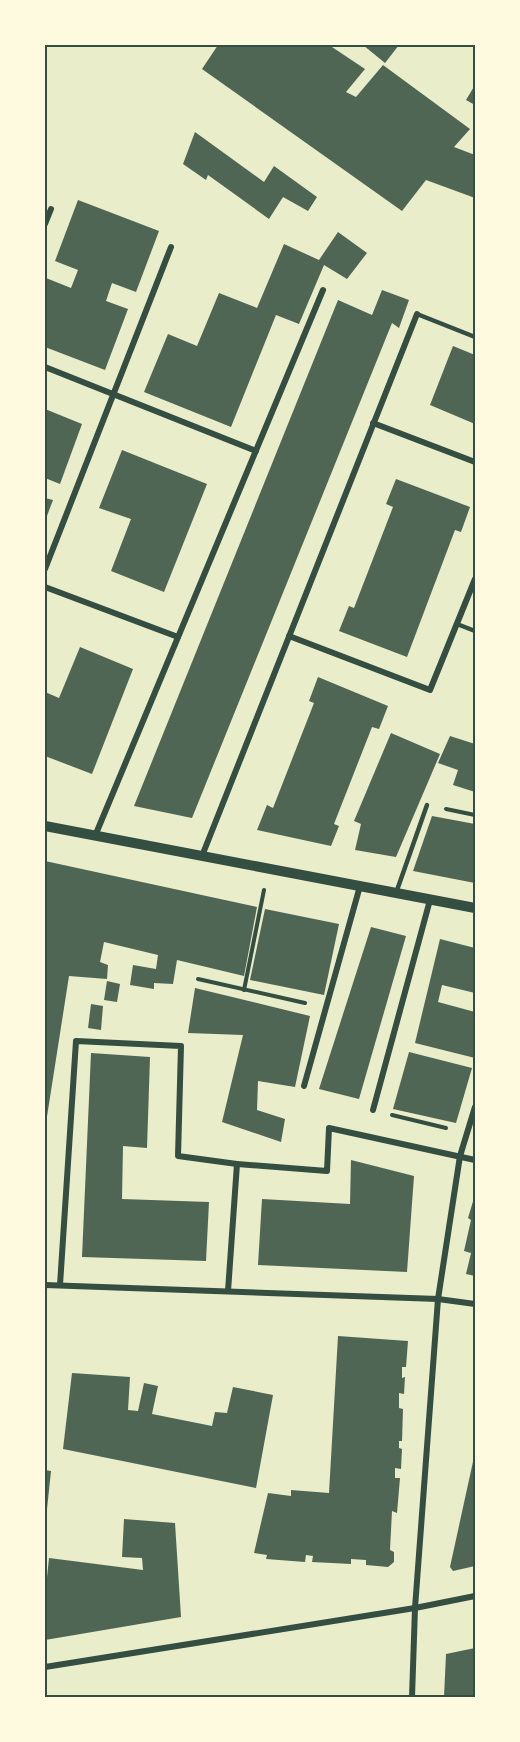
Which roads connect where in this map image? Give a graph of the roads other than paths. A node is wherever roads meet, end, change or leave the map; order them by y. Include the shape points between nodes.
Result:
1 (51, 208) dead end
2 (45, 224) edge
3 (171, 247) dead end
4 (323, 290) dead end
5 (417, 314) joint
6 (475, 337) edge
7 (45, 367) edge
8 (113, 394) junction
9 (373, 423) junction
10 (256, 451) junction
11 (475, 462) edge
12 (45, 569) edge
13 (475, 579) edge
14 (45, 587) edge
15 (457, 624) junction
16 (475, 631) edge
17 (289, 636) junction
18 (178, 637) junction
19 (428, 805) road end
20 (45, 826) edge
21 (95, 836) junction
22 (202, 856) junction
23 (360, 886) junction
24 (396, 893) junction
25 (430, 900) junction
26 (475, 908) edge
27 (304, 1086) dead end
28 (475, 1107) edge
29 (374, 1110) road end
30 (460, 1156) junction
31 (475, 1160) edge
32 (237, 1164) junction
33 (45, 1285) edge
34 (60, 1285) junction
35 (228, 1291) junction
36 (438, 1299) junction
37 (475, 1304) edge
38 (475, 1596) edge
39 (415, 1608) junction
40 (45, 1667) edge
41 (412, 1697) edge

1 - 2 street
3 - 8 street
4 - 10 street
5 - 6 lane
5 - 9 street
7 - 8 street
8 - 10 street
8 - 12 street
9 - 11 street
9 - 17 street
10 - 18 street
13 - 15 street
14 - 18 street
15 - 16 lane
15 - 17 street via 430,690
17 - 22 street
18 - 21 street
19 - 24 lane
20 - 21 street
21 - 22 street
22 - 23 street
23 - 24 street
23 - 27 street
24 - 25 street
25 - 26 street
25 - 29 street
28 - 30 street
30 - 31 street
30 - 32 street via 329,1128 327,1171
30 - 36 street
32 - 34 street via 178,1156 182,1046 76,1041
32 - 35 street
33 - 34 street
34 - 35 street
35 - 36 street
36 - 37 street
36 - 39 street
38 - 39 street
39 - 40 street
39 - 41 street

